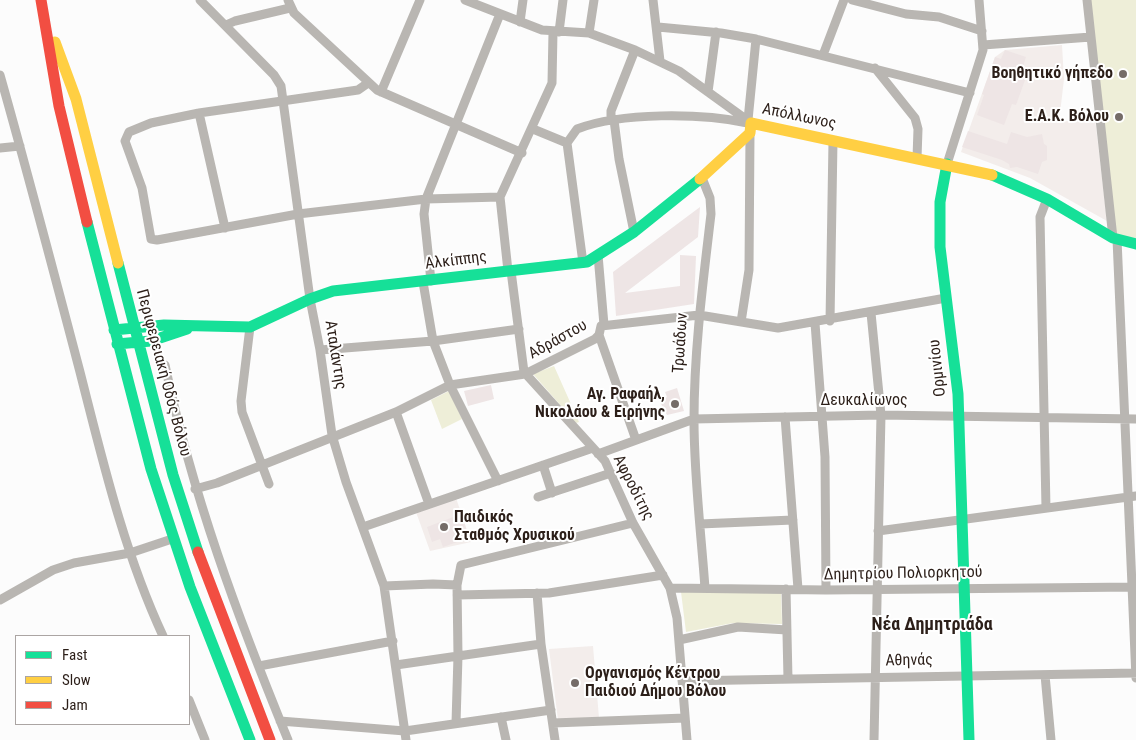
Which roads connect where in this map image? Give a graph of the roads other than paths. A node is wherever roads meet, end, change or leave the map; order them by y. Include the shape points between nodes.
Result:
1 (200, 0) edge
2 (420, 0) edge
3 (465, 0) edge
4 (523, 0) edge
5 (563, 0) edge
6 (594, 0) edge
7 (653, 0) edge
8 (844, 0) edge
9 (852, 0) edge
10 (979, 0) edge
11 (1088, 0) edge
12 (289, 4) edge
13 (42, 5) edge
14 (500, 14) junction
15 (520, 22) junction
16 (226, 26) junction
17 (658, 27) junction
18 (982, 31) junction
19 (556, 32) junction
20 (716, 32) junction
21 (589, 34) junction
22 (1091, 37) junction
23 (756, 39) junction
24 (983, 46) junction
25 (635, 50) junction
26 (823, 55) junction
27 (660, 61) junction
28 (874, 67) junction
29 (0, 75) edge
30 (368, 83) junction
31 (381, 92) junction
32 (708, 92) junction
33 (970, 93) junction
34 (283, 101) junction
35 (199, 113) junction
36 (613, 120) junction
37 (456, 124) junction
38 (750, 125) junction
39 (533, 128) junction
40 (834, 141) junction
41 (568, 143) junction
42 (20, 146) junction
43 (0, 148) edge
44 (522, 153) junction
45 (917, 158) junction
46 (947, 164) junction
47 (702, 178) junction
48 (426, 198) junction
49 (500, 198) junction
50 (1047, 199) junction
51 (298, 214) junction
52 (225, 228) junction
53 (634, 232) junction
54 (1115, 238) junction
55 (1136, 244) edge
56 (598, 256) junction
57 (583, 263) junction
58 (510, 271) junction
59 (427, 281) junction
60 (946, 298) junction
61 (310, 299) junction
62 (871, 313) junction
63 (699, 315) junction
64 (830, 320) junction
65 (741, 322) junction
66 (815, 323) junction
67 (604, 326) junction
68 (134, 327) junction
69 (194, 327) junction
70 (250, 327) junction
71 (519, 329) junction
72 (114, 330) junction
73 (600, 335) junction
74 (433, 341) junction
75 (138, 343) junction
76 (117, 344) junction
77 (320, 350) junction
78 (165, 365) dead end
79 (525, 374) junction
80 (450, 385) junction
81 (396, 412) junction
82 (881, 415) junction
83 (822, 416) junction
84 (785, 417) junction
85 (959, 417) junction
86 (1044, 418) junction
87 (694, 419) junction
88 (1125, 419) junction
89 (1136, 419) edge
90 (332, 435) junction
91 (636, 440) junction
92 (596, 451) junction
93 (260, 465) junction
94 (542, 465) junction
95 (611, 472) junction
96 (498, 481) junction
97 (269, 484) dead end
98 (195, 489) junction
99 (552, 493) junction
100 (1132, 496) edge
101 (538, 497) dead end
102 (429, 504) junction
103 (1046, 508) junction
104 (792, 520) junction
105 (962, 520) junction
106 (633, 523) junction
107 (700, 524) junction
108 (363, 527) junction
109 (878, 531) junction
110 (1133, 536) edge
111 (172, 539) junction
112 (130, 553) junction
113 (663, 575) junction
114 (384, 586) junction
115 (1134, 587) edge
116 (670, 588) junction
117 (705, 588) junction
118 (964, 588) junction
119 (786, 589) junction
120 (798, 589) junction
121 (457, 590) junction
122 (826, 590) junction
123 (877, 590) junction
124 (537, 594) junction
125 (0, 600) edge
126 (787, 630) junction
127 (163, 635) edge
128 (679, 640) junction
129 (393, 641) junction
130 (541, 644) junction
131 (458, 656) junction
132 (396, 665) junction
133 (259, 666) junction
134 (1136, 673) edge
135 (967, 675) junction
136 (1045, 675) junction
137 (875, 676) junction
138 (1136, 678) edge
139 (788, 679) junction
140 (682, 681) junction
141 (190, 702) edge
142 (551, 710) junction
143 (501, 717) junction
144 (685, 718) junction
145 (280, 721) junction
146 (456, 723) junction
147 (553, 724) junction
148 (405, 735) edge
149 (205, 740) edge
150 (250, 740) edge
151 (270, 740) edge
152 (288, 740) edge
153 (506, 740) edge
154 (556, 740) edge
155 (687, 740) edge
156 (874, 740) edge
157 (969, 740) edge
158 (1051, 740) edge

1 - 16 street, Αταλάντης
2 - 31 street
3 - 14 street, Απόλλωνος
4 - 15 street
5 - 19 street
6 - 21 street
7 - 17 street
8 - 26 street
9 - 18 street via 906,14 939,17
10 - 18 street, Ορμινίου
11 - 22 street
12 - 16 street
12 - 30 street
13 - 68 street, Περιφερειακή Οδός Βόλου via 76,99
13 - 72 street, Περιφερειακή Οδός Βόλου via 59,106
14 - 15 street, Απόλλωνος
14 - 37 street
15 - 19 street, Απόλλωνος
16 - 34 street, Αταλάντης via 278,79
17 - 20 street
17 - 27 street
18 - 24 street, Ορμινίου
19 - 21 street, Απόλλωνος
19 - 39 street via 552,83
20 - 23 street
20 - 32 street
21 - 25 street, Απόλλωνος
22 - 24 street
22 - 54 street
23 - 26 street
23 - 38 street
24 - 33 street, Ορμινίου
25 - 27 street, Απόλλωνος
25 - 36 street via 611,111
26 - 28 street
27 - 32 street, Απόλλωνος
28 - 33 street
28 - 45 street via 915,118
29 - 42 street
30 - 31 street
30 - 34 street via 358,90
31 - 37 street
32 - 38 street, Απόλλωνος
33 - 46 street, Ορμινίου
34 - 35 street
34 - 51 street, Αταλάντης
35 - 52 street
35 - 52 street via 151,123 126,134 126,141 142,188 149,236 153,240
36 - 38 street via 649,117 726,119
36 - 41 street via 576,129
36 - 53 street
37 - 44 street
37 - 48 street
38 - 40 street, Απόλλωνος
38 - 47 street
38 - 65 street via 749,270
39 - 41 street
39 - 44 street
40 - 45 street, Απόλλωνος
40 - 64 street
41 - 57 street
42 - 43 street
42 - 112 street via 98,450
44 - 49 street
45 - 46 street, Απόλλωνος
46 - 50 street, Απόλλωνος via 992,175
46 - 60 street, Ορμινίου via 939,214
47 - 53 street, Αλκίππης
47 - 63 street, Τρωάδων via 710,198 711,214
48 - 49 street
48 - 51 street
48 - 59 street
49 - 58 street
50 - 54 street, Απόλλωνος
50 - 86 street via 1040,217
51 - 52 street
51 - 61 street, Αταλάντης
53 - 56 street, Αλκίππης
54 - 55 street, Απόλλωνος
54 - 88 street
56 - 57 street, Αλκίππης
56 - 67 street
57 - 58 street, Αλκίππης
58 - 59 street, Αλκίππης
58 - 71 street
59 - 61 street, Αλκίππης via 333,291
59 - 74 street
60 - 62 street, Αδράστου
60 - 85 street, Ορμινίου
61 - 70 street, Αλκίππης
61 - 77 street, Αταλάντης
62 - 64 street, Αδράστου
62 - 82 street
63 - 65 street, Αδράστου
63 - 67 street, Αδράστου
63 - 87 street, Τρωάδων
64 - 66 street, Αδράστου
65 - 66 street, Αδράστου via 778,328
66 - 83 street
67 - 73 street, Αδράστου via 601,326
68 - 69 street, Αλκίππης
68 - 72 street, Αλκίππης
68 - 75 street, Περιφερειακή Οδός Βόλου
69 - 70 street, Αλκίππης
69 - 75 street
70 - 93 street via 241,401
71 - 74 street
71 - 79 street
72 - 76 street, Περιφερειακή Οδός Βόλου
73 - 79 street, Αδράστου
73 - 91 street
74 - 77 street
74 - 80 street
75 - 76 street
75 - 151 street, Περιφερειακή Οδός Βόλου via 173,475 198,552
76 - 111 street, Περιφερειακή Οδός Βόλου
77 - 90 street, Αταλάντης
78 - 98 street
79 - 80 street, Αδράστου
79 - 92 street, Αφροδίτης
80 - 81 street, Αδράστου
80 - 96 street
81 - 90 street, Αδράστου
81 - 102 street
82 - 83 street, Δευκαλίωνος
82 - 85 street, Δευκαλίωνος
82 - 109 street
83 - 84 street, Δευκαλίωνος
83 - 122 street via 827,498
84 - 87 street, Δευκαλίωνος
84 - 104 street
85 - 86 street, Δευκαλίωνος
85 - 105 street, Ορμινίου
86 - 88 street, Δευκαλίωνος
86 - 103 street
87 - 91 street, Δευκαλίωνος
87 - 107 street, Τρωάδων
88 - 89 street, Δευκαλίωνος
88 - 100 street
90 - 93 street, Αδράστου
90 - 108 street, Αταλάντης
91 - 92 street, Δευκαλίωνος
92 - 94 street, Δευκαλίωνος
92 - 95 street, Αφροδίτης
93 - 97 street
93 - 98 street, Αδράστου
94 - 96 street, Δευκαλίωνος
94 - 99 street
95 - 99 street
95 - 106 street, Αφροδίτης
96 - 102 street, Δευκαλίωνος
98 - 133 street
99 - 101 street
100 - 103 street
100 - 110 street
102 - 108 street, Δευκαλίωνος
103 - 105 street
104 - 107 street
104 - 120 street
105 - 109 street
105 - 118 street, Ορμινίου
106 - 113 street, Αφροδίτης
106 - 121 street via 463,563 459,567
107 - 117 street, Τρωάδων
108 - 114 street, Αταλάντης
109 - 123 street
110 - 115 street
111 - 112 street
111 - 150 street, Περιφερειακή Οδός Βόλου
112 - 125 street via 53,570
112 - 127 street
113 - 116 street, Αφροδίτης
113 - 124 street
114 - 121 street
114 - 129 street, Αταλάντης
115 - 118 street, Δημητρίου Πολιορκητού
115 - 134 street
116 - 117 street, Δημητρίου Πολιορκητού
116 - 128 street, Αφροδίτης via 675,600
117 - 119 street, Δημητρίου Πολιορκητού
118 - 123 street, Δημητρίου Πολιορκητού
118 - 135 street, Ορμινίου
119 - 120 street, Δημητρίου Πολιορκητού
119 - 126 street
120 - 122 street, Δημητρίου Πολιορκητού
121 - 124 street
121 - 131 street
122 - 123 street, Δημητρίου Πολιορκητού
123 - 137 street
124 - 130 street
126 - 128 street via 738,627
126 - 139 street
128 - 140 street, Αφροδίτης
129 - 132 street, Αταλάντης
129 - 133 street
130 - 131 street
130 - 142 street
131 - 132 street
131 - 146 street
132 - 148 street, Αταλάντης
133 - 145 street
134 - 136 street, Αθηνάς
134 - 138 street
135 - 136 street, Αθηνάς
135 - 137 street, Αθηνάς
135 - 157 street, Ορμινίου
136 - 158 street
137 - 139 street, Αθηνάς
137 - 156 street
139 - 140 street, Αθηνάς
140 - 144 street, Αφροδίτης
141 - 149 street
142 - 143 street
142 - 147 street
143 - 146 street
143 - 153 street
144 - 147 street
144 - 155 street, Αφροδίτης
145 - 148 street
145 - 152 street
146 - 148 street
147 - 154 street

